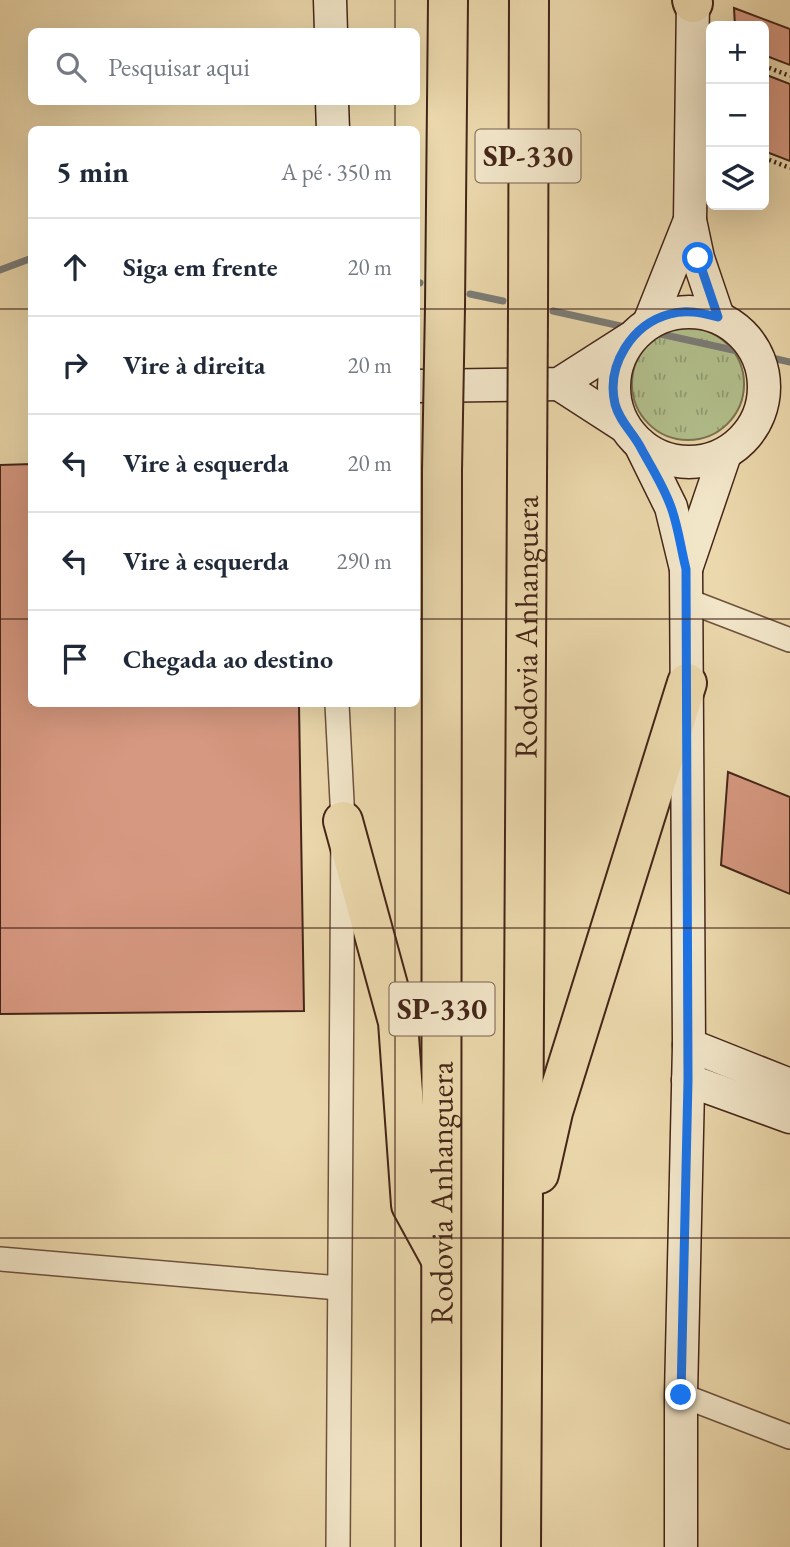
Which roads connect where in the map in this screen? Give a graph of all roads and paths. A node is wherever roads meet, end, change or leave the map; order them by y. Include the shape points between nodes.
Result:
1 (330, 0) edge
2 (448, 0) edge
3 (529, 0) edge
4 (692, 1) edge
5 (331, 28) edge
6 (769, 68) edge
7 (790, 76) edge
8 (332, 105) edge
9 (333, 126) edge
10 (769, 160) edge
11 (790, 168) edge
12 (691, 220) junction
13 (718, 317) junction
14 (640, 330) junction
15 (559, 384) junction
16 (420, 386) edge
17 (632, 435) junction
18 (725, 454) junction
19 (686, 585) junction
20 (790, 640) edge
21 (687, 683) junction
22 (337, 707) edge
23 (343, 821) junction
24 (689, 1045) junction
25 (688, 1080) junction
26 (786, 1094) edge
27 (523, 1255) junction
28 (0, 1259) edge
29 (442, 1263) junction
30 (340, 1288) junction
31 (681, 1395) junction
32 (790, 1437) edge
33 (338, 1547) edge
34 (441, 1547) edge
35 (521, 1547) edge
36 (681, 1547) edge

1 - 5 main road
2 - 29 highway, Rodovia Anhanguera / SP-330, bridge via 442,470
3 - 27 highway, Rodovia Anhanguera / SP-330, bridge
4 - 12 main road
6 - 7 path
8 - 9 main road
10 - 11 path
12 - 13 main road
12 - 14 main road
13 - 14 main road via 671,313
13 - 18 main road via 754,348 763,371 765,395 758,419 745,439
14 - 15 main road
14 - 17 main road via 619,358 613,381 615,404
15 - 16 main road
15 - 17 main road
17 - 18 main road via 659,456 681,462
17 - 19 main road via 671,507
18 - 19 main road
19 - 20 street
19 - 21 main road
21 - 24 main road
21 - 27 highway via 553,1112
22 - 23 street
23 - 29 highway via 398,1022 411,1205
23 - 30 street
24 - 25 main road
24 - 26 main road
25 - 26 main road
25 - 31 main road
27 - 35 highway, Rodovia Anhanguera / SP-330
28 - 30 street
29 - 34 highway, Rodovia Anhanguera / SP-330
30 - 33 street
31 - 32 street
31 - 36 main road

